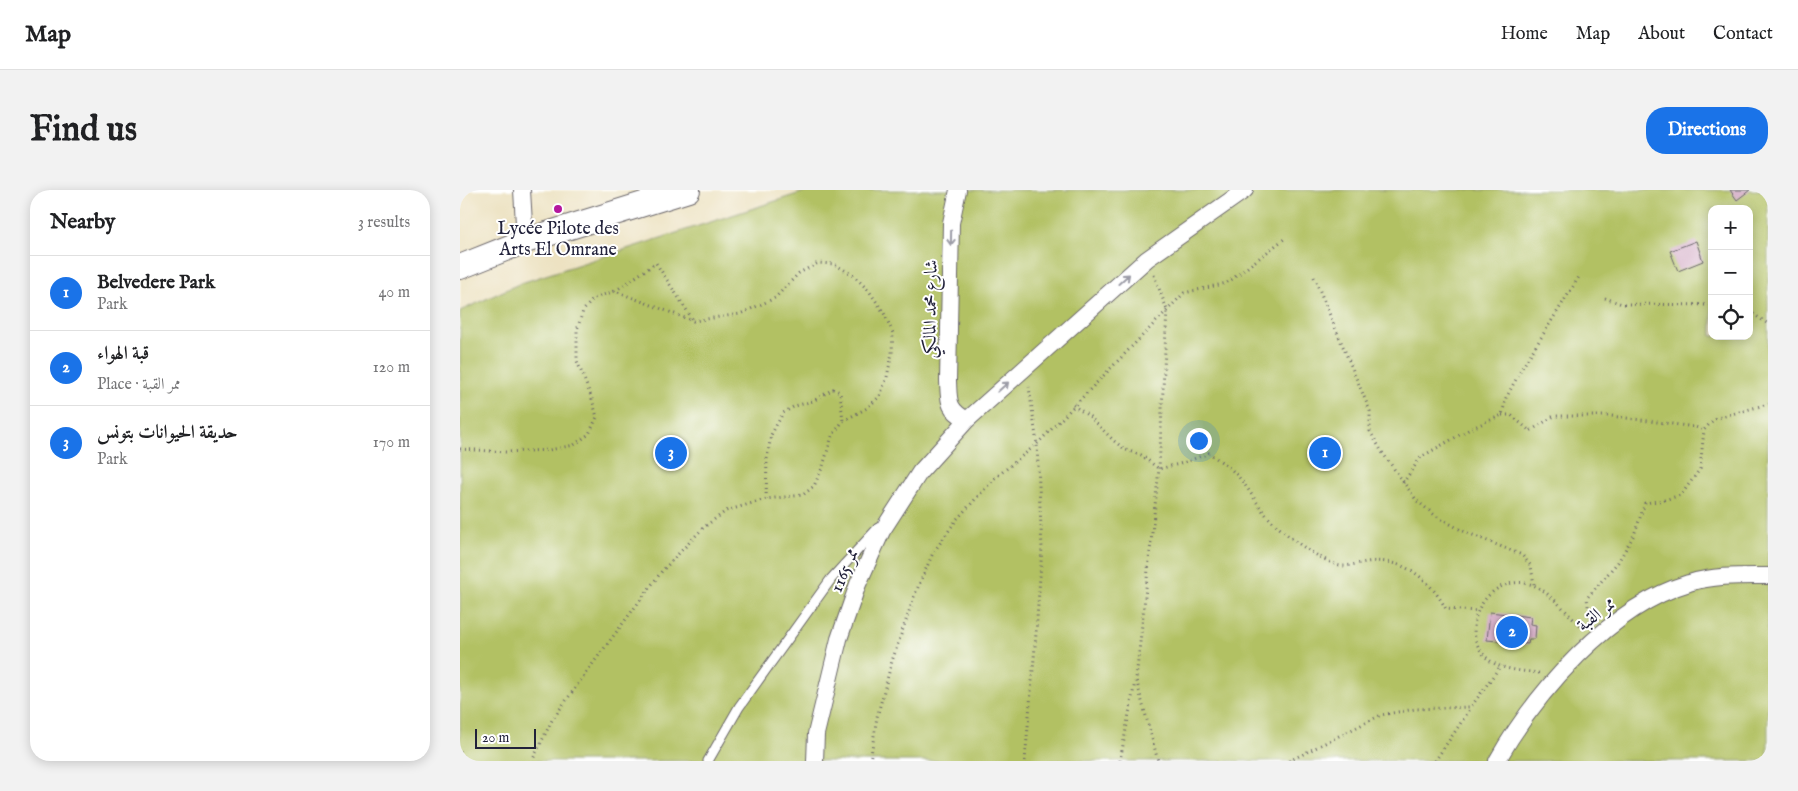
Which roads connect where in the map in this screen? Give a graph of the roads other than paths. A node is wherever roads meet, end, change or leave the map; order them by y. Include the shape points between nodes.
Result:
1 (522, 190) edge
2 (688, 190) edge
3 (958, 190) edge
4 (1245, 190) edge
5 (526, 241) junction
6 (460, 267) edge
7 (967, 420) junction
8 (898, 506) junction
9 (1768, 576) edge
10 (708, 761) edge
11 (815, 761) edge
12 (1498, 761) edge

1 - 5 street
2 - 5 street
3 -> 7 street, شارع محمد المالكي via 951,223 948,380 949,405
7 -> 4 street, ممر 1165 via 1147,258
5 - 6 street
7 - 8 street, ممر 1165 via 920,472
8 - 10 lane via 831,579 739,707
8 - 11 street, ممر 1165 via 882,531 858,584 838,639 816,734
9 - 12 street, ممر القبة via 1690,582 1638,607 1594,639 1559,676 1528,714

